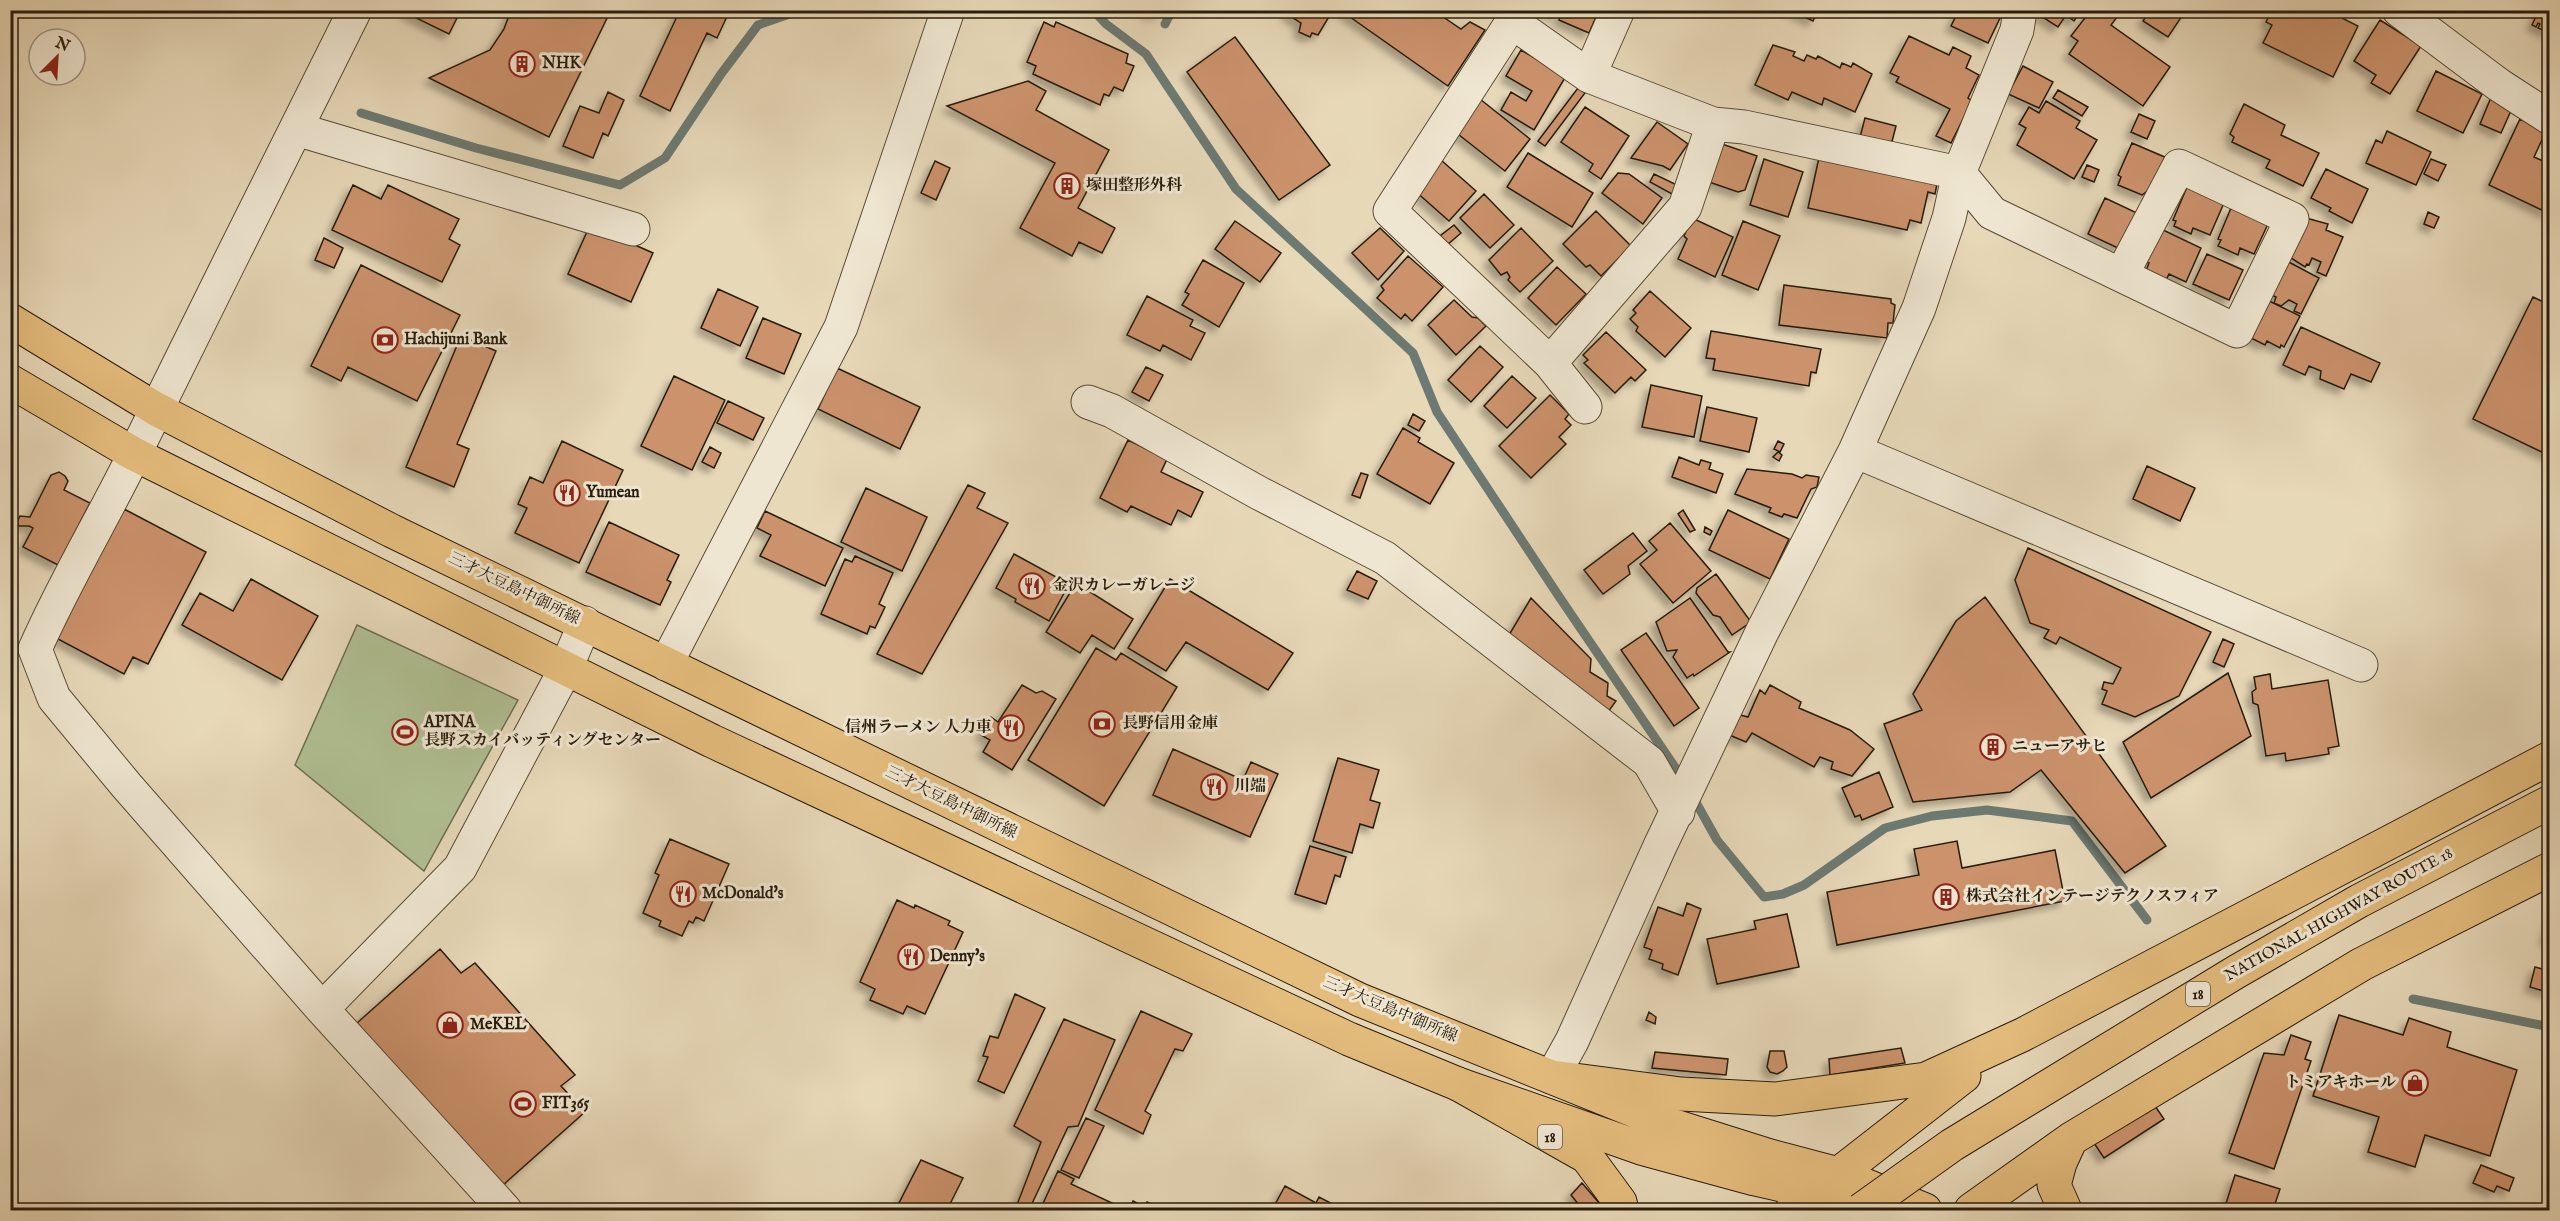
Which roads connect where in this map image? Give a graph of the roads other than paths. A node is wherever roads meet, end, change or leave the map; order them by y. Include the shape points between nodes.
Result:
1 (355, 10) edge
2 (948, 10) edge
3 (1618, 10) edge
4 (2020, 10) edge
5 (2399, 10) edge
6 (1589, 76) junction
7 (2550, 118) edge
8 (1713, 124) junction
9 (296, 129) junction
10 (1959, 173) junction
11 (633, 229) dead end
12 (2122, 274) junction
13 (10, 320) edge
14 (1550, 363) junction
15 (10, 381) edge
16 (1088, 402) dead end
17 (1586, 407) dead end
18 (156, 409) junction
19 (1855, 451) junction
20 (134, 454) junction
21 (585, 623) junction
22 (666, 664) junction
23 (2361, 665) dead end
24 (566, 668) junction
25 (2550, 758) edge
26 (1686, 795) junction
27 (2550, 802) edge
28 (2550, 821) edge
29 (2550, 869) edge
30 (322, 1009) junction
31 (2022, 1035) junction
32 (1552, 1077) junction
33 (1458, 1084) junction
34 (2071, 1139) junction
35 (1815, 1192) edge
36 (505, 1210) edge
37 (1622, 1210) edge
38 (1861, 1210) edge
39 (1898, 1210) edge
40 (1925, 1210) edge
41 (1971, 1210) edge
42 (2065, 1210) edge

1 - 9 street
2 - 22 street via 841,327
3 - 6 street
4 - 10 street via 2017,30
5 - 7 street via 2499,86
6 - 8 street
6 - 14 street via 1512,22 1390,211
8 - 10 street via 1744,127
8 - 14 street via 1684,207
9 - 11 street
9 - 18 street
10 - 12 street via 1992,213
10 - 19 street via 1919,308
12 - 12 street via 2236,331 2292,219 2179,166
13 - 18 main road, 三才大豆島中御所線
14 - 17 street
15 - 20 main road, 三才大豆島中御所線
16 - 26 street via 1112,411 1385,558
18 - 20 street
18 - 21 main road, 三才大豆島中御所線 via 392,531
19 - 23 street
19 - 26 street via 1762,632
20 - 24 main road, 三才大豆島中御所線
20 - 30 street via 58,597 35,649 54,698
21 - 22 main road, 三才大豆島中御所線
21 - 24 street
22 - 32 main road, 三才大豆島中御所線 via 1360,1000
24 - 30 street via 460,868
24 - 33 main road, 三才大豆島中御所線 via 712,741 1349,1039
25 - 31 main road
26 - 32 street
27 - 38 main road, NATIONAL HIGHWAY ROUTE 18 / 18, bridge via 2359,901 2236,972 1952,1146
28 - 39 main road, NATIONAL HIGHWAY ROUTE 18 / 18 via 2373,917 2124,1061 1967,1160
29 - 34 main road via 2362,964
30 - 36 street
31 - 32 main road via 1926,1079 1775,1099 1681,1094
31 - 35 main road
32 - 35 main road, 三才大豆島中御所線 via 1665,1123 1770,1156
33 - 35 main road, 三才大豆島中御所線 via 1641,1148
33 - 37 main road, 18 via 1587,1157
34 - 41 main road
34 - 42 main road via 2054,1185
35 - 39 main road, 三才大豆島中御所線
35 - 40 main road, 三才大豆島中御所線

